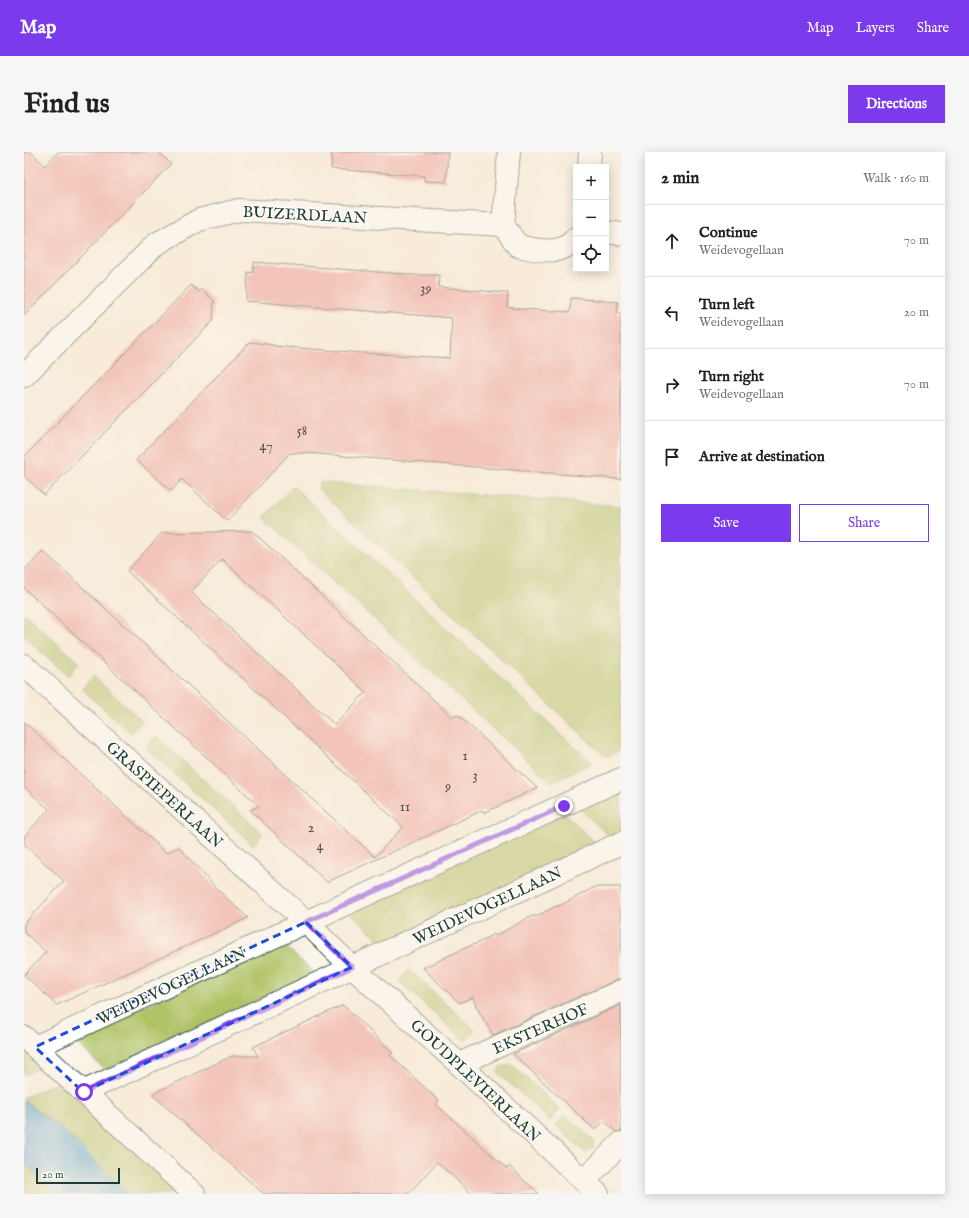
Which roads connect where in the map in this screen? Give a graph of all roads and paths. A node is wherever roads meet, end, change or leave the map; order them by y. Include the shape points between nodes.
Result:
1 (509, 152) edge
2 (590, 152) edge
3 (589, 164) edge
4 (503, 225) junction
5 (609, 232) edge
6 (621, 234) edge
7 (573, 241) edge
8 (24, 376) edge
9 (24, 665) edge
10 (621, 779) edge
11 (621, 843) edge
12 (306, 922) junction
13 (352, 967) junction
14 (621, 991) edge
15 (30, 1042) edge
16 (459, 1064) junction
17 (84, 1092) junction
18 (621, 1143) edge
19 (591, 1187) edge
20 (194, 1194) edge

1 - 4 street
2 - 3 street
4 - 7 street via 518,246 556,251
4 - 8 street, BUIZERDLAAN via 239,210 199,220 156,244
5 - 6 street
9 - 12 street, GRASPIEPERLAAN
10 - 12 street, WEIDEVOGELLAAN
11 - 13 street, WEIDEVOGELLAAN
12 - 13 street
12 - 15 street, WEIDEVOGELLAAN
13 - 16 street, GOUDPLEVIERLAAN
13 - 17 street, WEIDEVOGELLAAN
14 - 16 street, EKSTERHOF
15 - 17 street
16 - 19 street, GOUDPLEVIERLAAN
17 - 20 street
18 - 19 street

